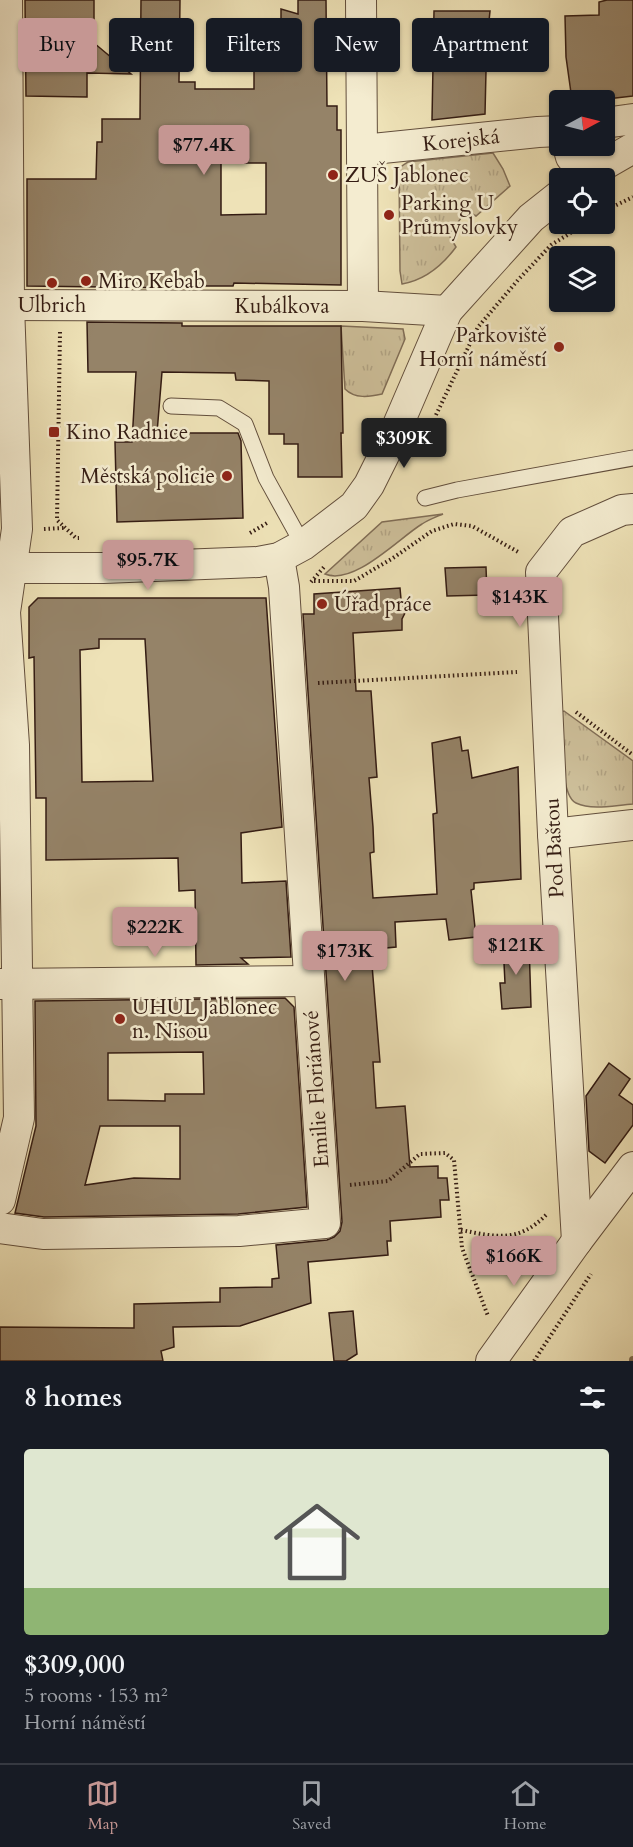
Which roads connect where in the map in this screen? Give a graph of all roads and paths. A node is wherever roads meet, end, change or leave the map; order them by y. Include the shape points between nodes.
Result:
1 (7, 0) edge
2 (362, 0) edge
3 (633, 119) edge
4 (615, 121) edge
5 (549, 132) edge
6 (633, 148) edge
7 (363, 150) junction
8 (598, 168) edge
9 (633, 196) edge
10 (549, 204) edge
11 (615, 205) edge
12 (569, 234) edge
13 (4, 305) edge
14 (363, 306) junction
15 (447, 311) junction
16 (60, 326) dead end
17 (171, 406) dead end
18 (436, 416) dead end
19 (633, 458) edge
20 (425, 498) dead end
21 (633, 508) edge
22 (65, 528) dead end
23 (291, 551) junction
24 (520, 553) dead end
25 (6, 568) edge
26 (313, 581) dead end
27 (519, 672) dead end
28 (290, 685) junction
29 (567, 706) dead end
30 (7, 744) edge
31 (633, 755) edge
32 (633, 825) edge
33 (553, 834) junction
34 (309, 981) junction
35 (9, 984) edge
36 (633, 1167) edge
37 (322, 1188) junction
38 (0, 1200) edge
39 (549, 1209) dead end
40 (0, 1228) edge
41 (460, 1230) junction
42 (577, 1241) junction
43 (593, 1271) dead end
44 (495, 1354) edge
45 (534, 1361) edge

1 - 13 street
2 - 7 street
3 - 4 street
5 - 7 street, Korejská
6 - 8 street
7 - 14 street
9 - 11 path
10 - 15 street via 531,218
12 - 18 path via 551,245 478,327
13 - 14 street, Kubálkova
13 - 25 street via 17,529
14 - 15 street, Kubálkova
15 - 23 street via 369,485 354,506
16 - 22 path via 57,520
17 - 23 lane via 219,408 245,424
19 - 20 lane
21 - 33 street, Pod Baštou via 572,532 541,572
23 - 25 street via 258,562 220,565
23 - 28 street, Emilie Floriánové via 284,587
24 - 26 path via 472,526 454,524 432,531 354,581
25 - 30 street
27 - 28 path
28 - 34 street, Emilie Floriánové
29 - 31 path
30 - 35 street
32 - 33 street
33 - 42 street, Pod Baštou
34 - 35 street
34 - 37 street, Emilie Floriánové
35 - 38 street via 19,1118
36 - 42 street
37 - 40 street, Emilie Floriánové via 325,1223 239,1231 66,1234
37 - 41 path via 388,1181 420,1154 445,1153 454,1160
39 - 41 path via 545,1217 511,1237
41 - 44 path
42 - 44 street
43 - 45 path

